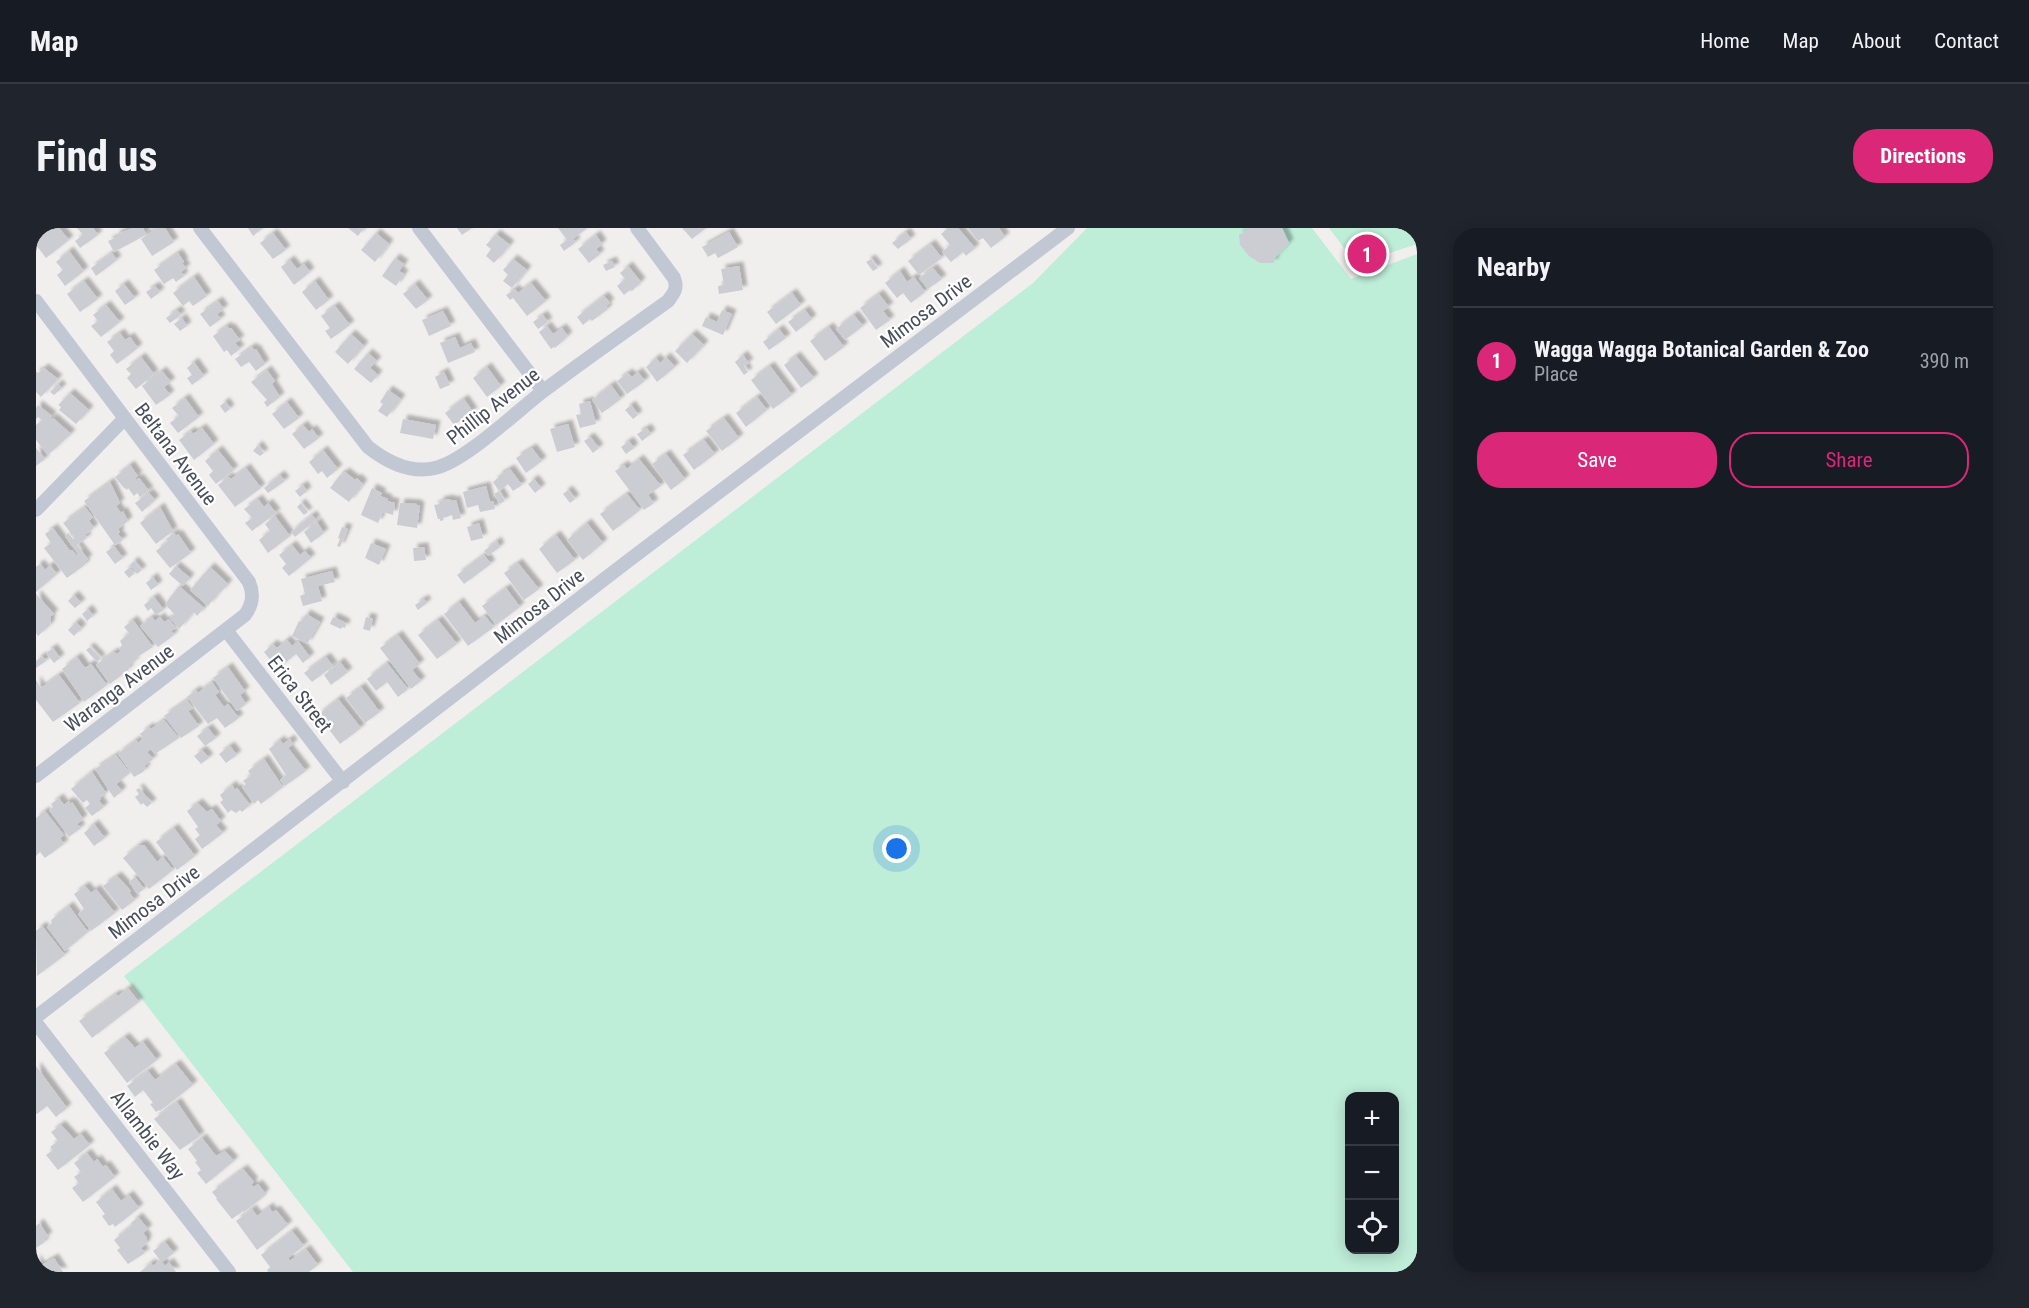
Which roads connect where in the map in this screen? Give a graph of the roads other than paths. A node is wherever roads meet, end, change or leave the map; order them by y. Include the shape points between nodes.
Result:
1 (200, 228) edge
2 (419, 228) edge
3 (637, 228) edge
4 (1068, 228) edge
5 (36, 301) edge
6 (543, 391) junction
7 (125, 418) junction
8 (36, 510) edge
9 (226, 630) junction
10 (36, 776) edge
11 (343, 782) junction
12 (36, 1017) edge
13 (36, 1023) edge
14 (229, 1272) edge

1 - 6 street, Phillip Avenue via 368,447 389,462 424,470 449,463
2 - 6 street
3 - 6 street, Phillip Avenue via 674,278 672,295
4 - 11 street, Mimosa Drive
5 - 7 street, Beltana Avenue
7 - 8 street
7 - 9 street, Beltana Avenue via 249,582 253,596 249,610
9 - 10 street, Waranga Avenue
9 - 11 street, Erica Street
11 - 12 street, Mimosa Drive
13 - 14 street, Allambie Way

